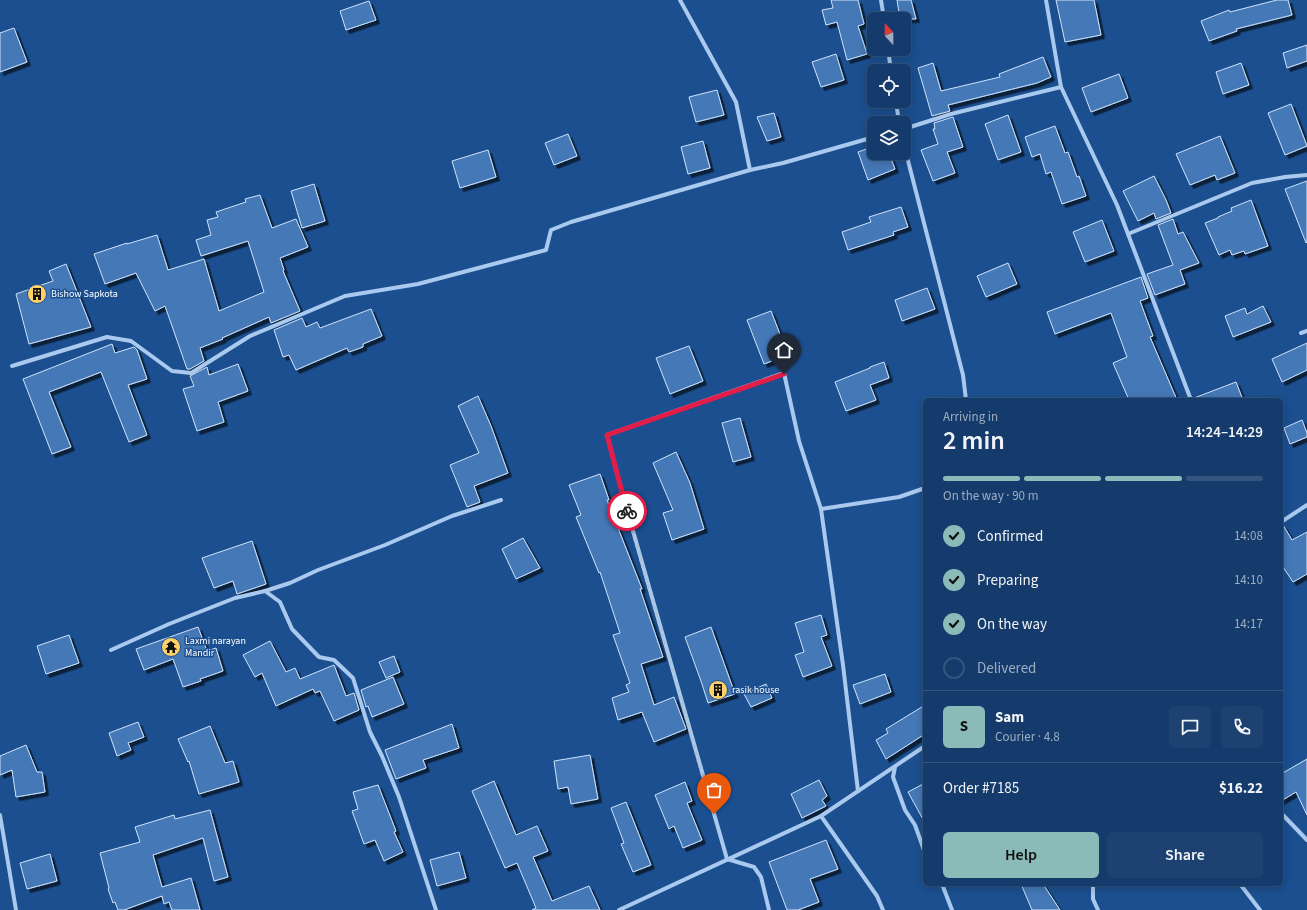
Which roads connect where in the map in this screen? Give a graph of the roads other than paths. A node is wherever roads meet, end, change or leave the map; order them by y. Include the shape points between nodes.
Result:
1 (680, 0) edge
2 (881, 0) edge
3 (1046, 0) edge
4 (883, 12) edge
5 (1061, 87) junction
6 (911, 127) edge
7 (867, 139) edge
8 (908, 160) edge
9 (750, 170) junction
10 (1307, 175) edge
11 (1128, 234) junction
12 (1307, 331) edge
13 (1301, 333) dead end
14 (12, 366) dead end
15 (966, 398) edge
16 (1190, 398) edge
17 (923, 489) edge
18 (501, 500) dead end
19 (1307, 505) edge
20 (821, 509) junction
21 (1283, 521) edge
22 (265, 591) junction
23 (111, 650) dead end
24 (923, 747) edge
25 (896, 767) junction
26 (858, 791) junction
27 (0, 815) edge
28 (1283, 815) edge
29 (821, 816) junction
30 (1307, 840) edge
31 (923, 848) edge
32 (728, 859) junction
33 (943, 886) edge
34 (1093, 886) edge
35 (1242, 886) edge
36 (16, 910) edge
37 (436, 910) edge
38 (619, 910) edge
39 (769, 910) edge
40 (883, 910) edge
41 (952, 910) edge
42 (1098, 910) edge
43 (1260, 910) edge

1 - 9 street via 736,102
2 - 4 street
3 - 5 street
5 - 6 street via 951,114
5 - 11 street via 1117,205
7 - 9 street
8 - 15 street via 963,375
9 - 14 street via 571,222 551,230 546,250 418,284 345,296 250,336 191,372 172,370 131,342 107,337
10 - 11 street via 1252,183
11 - 16 street
12 - 13 street
17 - 20 street via 899,497
18 - 22 street via 452,516
19 - 21 street
20 - 26 street
20 - 32 street via 798,441 784,374 607,435 622,496
22 - 23 street via 235,598
22 - 37 street via 280,602 292,629 319,657 334,660 353,678 370,732 399,797
24 - 25 street
25 - 26 street
25 - 31 street via 893,777 904,810 915,826
26 - 29 street
27 - 36 street
28 - 30 street
29 - 32 street
29 - 40 street
32 - 38 street
32 - 39 street via 754,867 761,877
33 - 41 street
34 - 42 street via 1093,899
35 - 43 street

